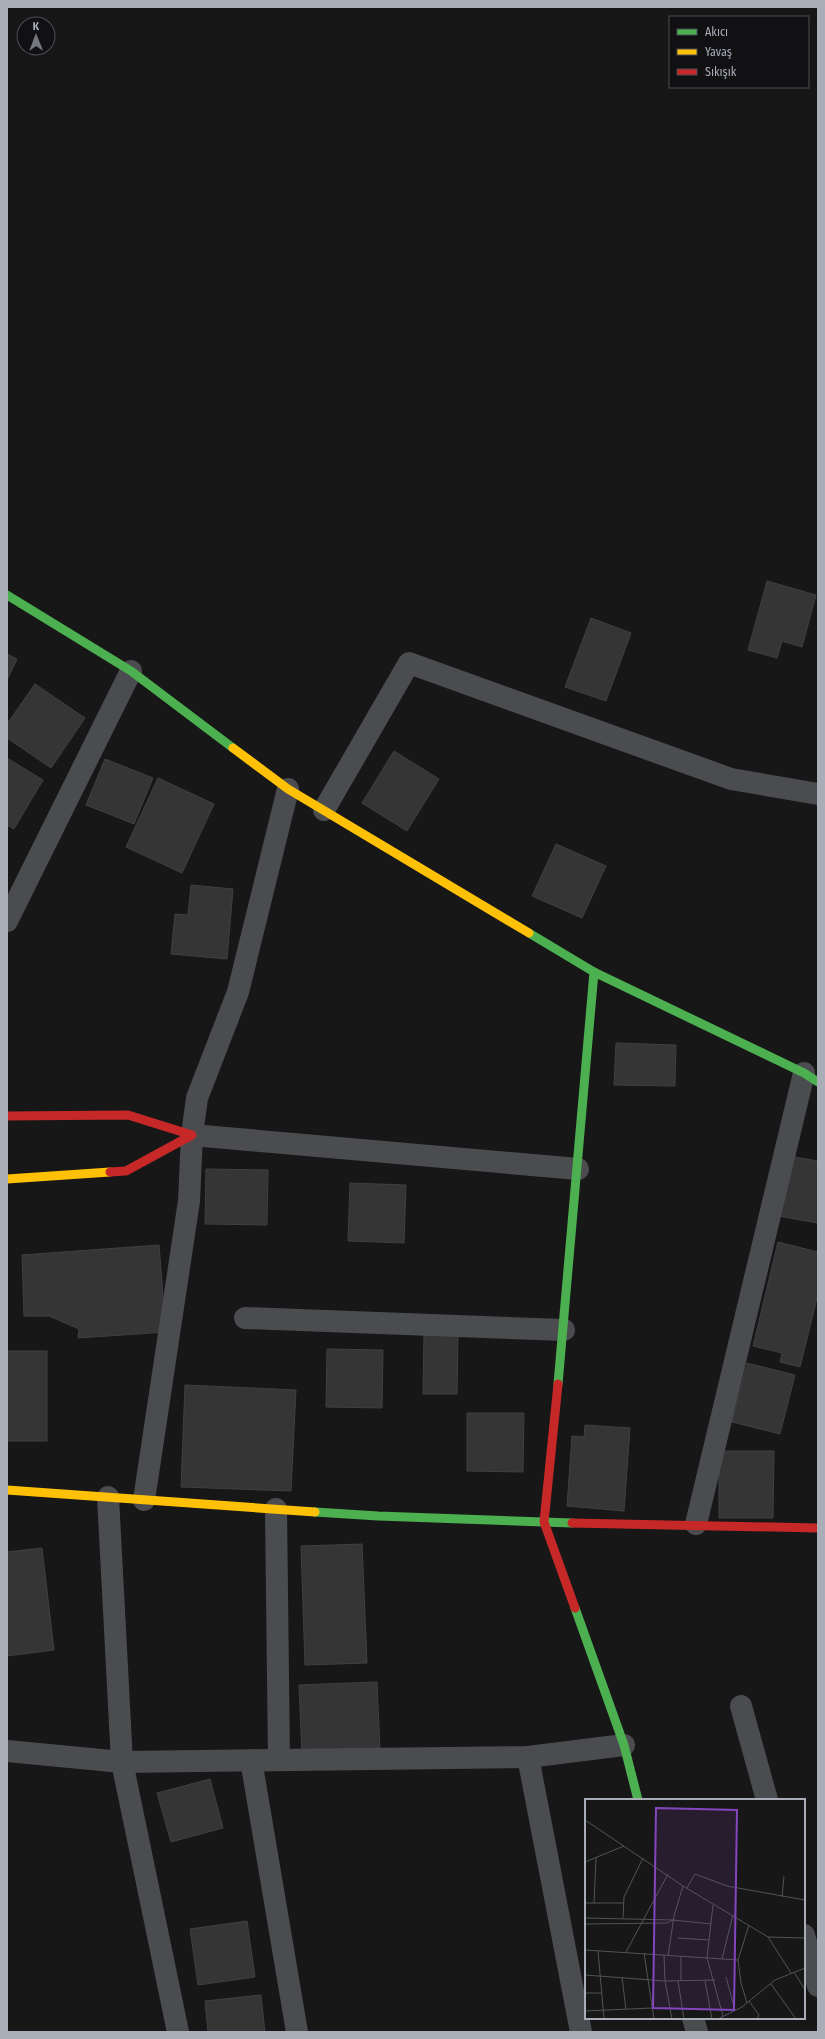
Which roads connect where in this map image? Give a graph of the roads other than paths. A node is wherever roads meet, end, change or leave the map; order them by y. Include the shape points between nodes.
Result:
1 (7, 595) edge
2 (131, 671) junction
3 (288, 789) junction
4 (818, 794) edge
5 (324, 810) junction
6 (7, 921) edge
7 (594, 972) junction
8 (811, 1078) edge
9 (7, 1116) edge
10 (192, 1135) junction
11 (578, 1169) junction
12 (7, 1178) edge
13 (245, 1318) dead end
14 (564, 1330) junction
15 (7, 1490) edge
16 (108, 1497) junction
17 (144, 1500) junction
18 (276, 1509) junction
19 (544, 1522) junction
20 (696, 1524) junction
21 (818, 1528) edge
22 (741, 1706) dead end
23 (624, 1745) junction
24 (7, 1751) edge
25 (528, 1757) junction
26 (251, 1760) junction
27 (279, 1760) junction
28 (122, 1762) junction
29 (638, 1799) edge
30 (767, 1799) edge
31 (805, 1939) edge
32 (818, 1986) edge
33 (693, 2019) edge
34 (178, 2032) edge
35 (297, 2032) edge
36 (581, 2032) edge
37 (697, 2032) edge

1 - 2 street
2 - 3 street
2 - 6 street
3 - 5 street
3 - 10 street via 238,992 197,1098
4 - 5 street via 732,779 409,663
5 - 7 street
7 - 8 street
7 - 11 street
8 - 20 street
9 - 10 street via 128,1115
10 - 11 street
10 - 12 street via 126,1171
10 - 17 street via 189,1201
11 - 14 street
13 - 14 street
14 - 19 street
15 - 16 street
16 - 17 street
16 - 28 street
17 - 18 street
18 - 19 street via 378,1516
18 - 27 street
19 - 20 street
19 - 23 street
20 - 21 street
22 - 30 street
23 - 25 street
23 - 29 street
24 - 28 street
25 - 27 street
25 - 36 street
26 - 27 street
26 - 28 street
26 - 35 street
28 - 34 street
31 - 32 street
33 - 37 street

